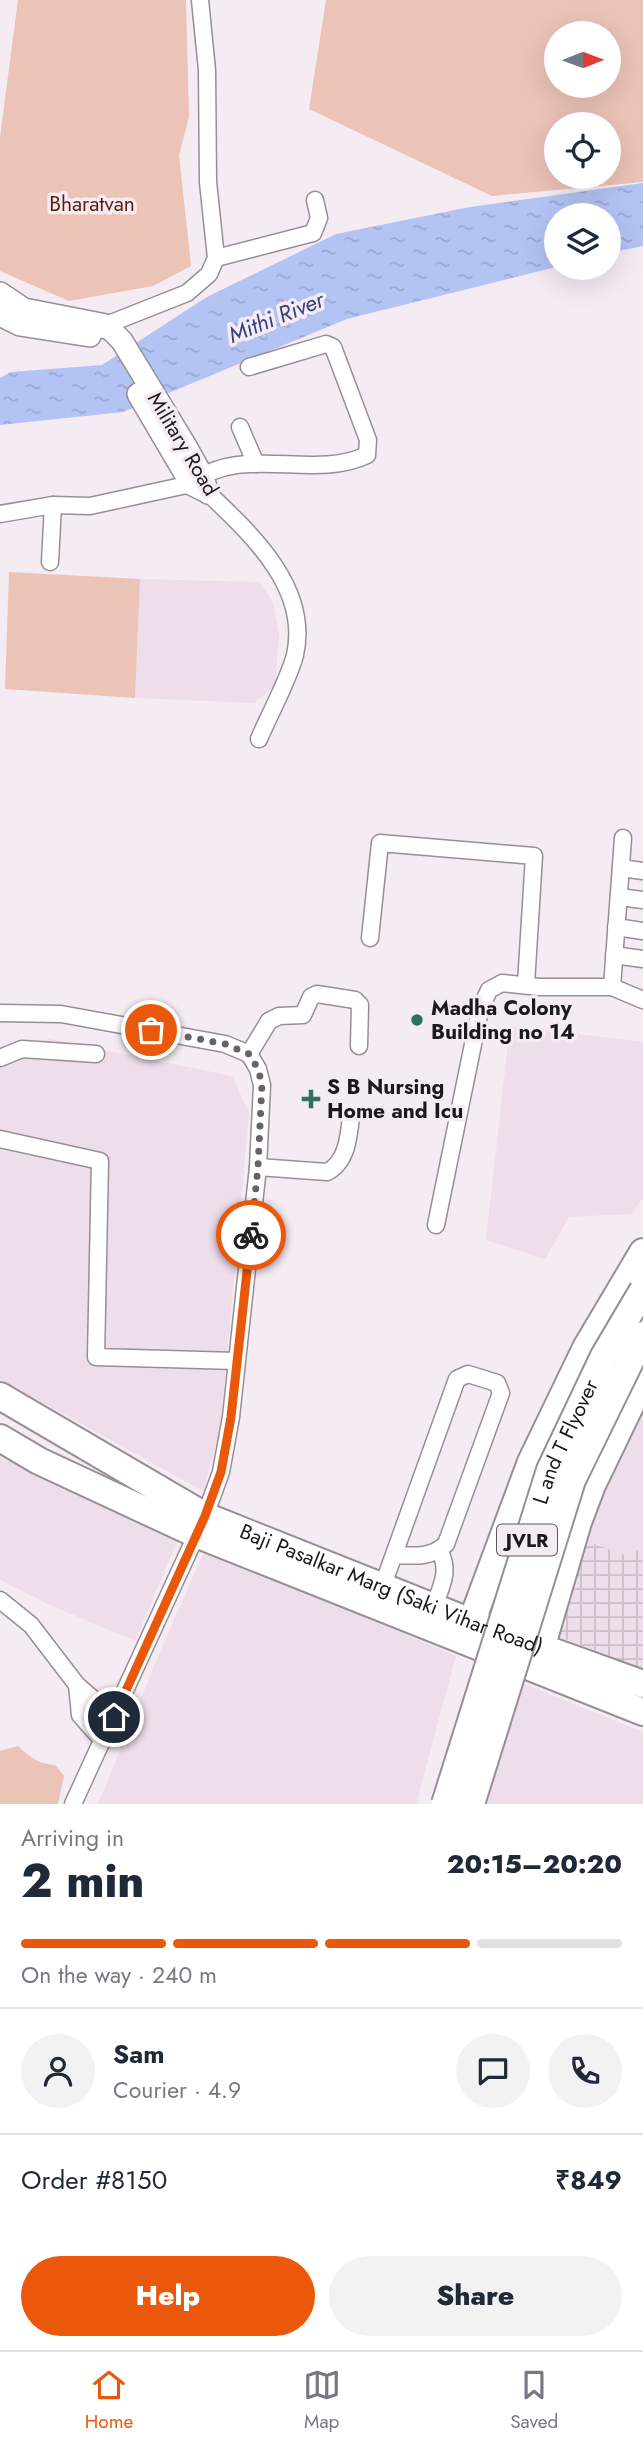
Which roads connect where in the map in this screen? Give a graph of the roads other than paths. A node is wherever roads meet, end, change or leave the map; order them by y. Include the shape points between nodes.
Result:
1 (200, 0) edge
2 (315, 200) dead end
3 (216, 258) junction
4 (0, 293) edge
5 (0, 315) edge
6 (101, 331) junction
7 (249, 368) dead end
8 (240, 427) dead end
9 (256, 464) junction
10 (200, 484) junction
11 (53, 505) junction
12 (0, 513) edge
13 (50, 562) dead end
14 (259, 739) dead end
15 (623, 838) dead end
16 (621, 868) junction
17 (643, 872) edge
18 (619, 897) junction
19 (643, 900) edge
20 (617, 928) junction
21 (643, 931) edge
22 (370, 938) dead end
23 (614, 955) junction
24 (643, 959) edge
25 (526, 984) junction
26 (612, 987) junction
27 (643, 1000) edge
28 (0, 1013) edge
29 (359, 1046) dead end
30 (96, 1054) dead end
31 (249, 1054) junction
32 (0, 1058) edge
33 (351, 1116) dead end
34 (0, 1139) edge
35 (258, 1167) junction
36 (436, 1225) dead end
37 (643, 1252) edge
38 (643, 1290) edge
39 (643, 1335) edge
40 (236, 1362) junction
41 (643, 1379) edge
42 (0, 1396) edge
43 (0, 1438) edge
44 (517, 1500) junction
45 (578, 1522) junction
46 (201, 1525) junction
47 (439, 1550) junction
48 (394, 1555) junction
49 (383, 1585) junction
50 (0, 1600) edge
51 (434, 1607) junction
52 (467, 1632) junction
53 (538, 1658) junction
54 (643, 1684) edge
55 (77, 1685) junction
56 (643, 1712) edge
57 (114, 1717) junction
58 (103, 1741) junction
59 (73, 1804) edge
60 (445, 1804) edge
61 (471, 1804) edge

1 - 3 street
2 - 3 street via 319,218 313,233
3 - 6 street via 209,274 187,293
4 - 6 street via 24,309
5 - 6 street via 20,325
6 - 10 street, Military Road via 117,346
7 - 9 street via 326,344 333,347 369,449 360,458 322,464
8 - 9 street
9 - 10 street via 237,464
10 - 11 street via 90,506
10 - 14 street, Military Road via 271,561 291,597 298,626 294,656
11 - 12 street
11 - 13 street
15 - 16 street
16 - 17 street
16 - 18 street
18 - 19 street
18 - 20 street
20 - 21 street
20 - 23 street
22 - 25 street via 380,844 534,856
23 - 24 street
23 - 26 street
25 - 26 street
25 - 36 street via 502,983 489,990 480,1010
26 - 27 street
28 - 31 street via 61,1014 225,1044
29 - 31 street via 360,1005 355,1000 317,994 303,1015 270,1021
30 - 32 street via 22,1049
31 - 35 street via 262,1084
33 - 35 street via 347,1147 327,1172
34 - 40 street via 100,1161 96,1357
35 - 40 street
37 - 44 main road via 586,1348
38 - 60 main road, L and T Flyover / JVLR, bridge via 604,1356 550,1470
39 - 61 main road, L and T Flyover / JVLR, bridge via 572,1480
40 - 46 street via 221,1472
41 - 45 main road
42 - 46 main road, Baji Pasalkar Marg (Saki Vihar Road)
43 - 46 main road, Baji Pasalkar Marg (Saki Vihar Road) via 39,1461
44 - 45 main road
44 - 52 main road
45 - 53 main road
46 - 49 main road, Baji Pasalkar Marg (Saki Vihar Road)
46 - 52 main road, Baji Pasalkar Marg (Saki Vihar Road)
46 - 57 street
47 - 48 street via 421,1556
47 - 48 street via 450,1536 502,1392 497,1383 468,1374 457,1379
47 - 51 street via 446,1573
48 - 49 street
49 - 51 main road, Baji Pasalkar Marg (Saki Vihar Road)
50 - 55 street via 31,1625
51 - 52 main road, Baji Pasalkar Marg (Saki Vihar Road)
52 - 53 main road, Baji Pasalkar Marg (Saki Vihar Road)
53 - 54 main road, Baji Pasalkar Marg (Saki Vihar Road)
53 - 56 main road, Baji Pasalkar Marg (Saki Vihar Road)
55 - 57 street
55 - 58 street via 80,1715
57 - 58 street
58 - 59 street

